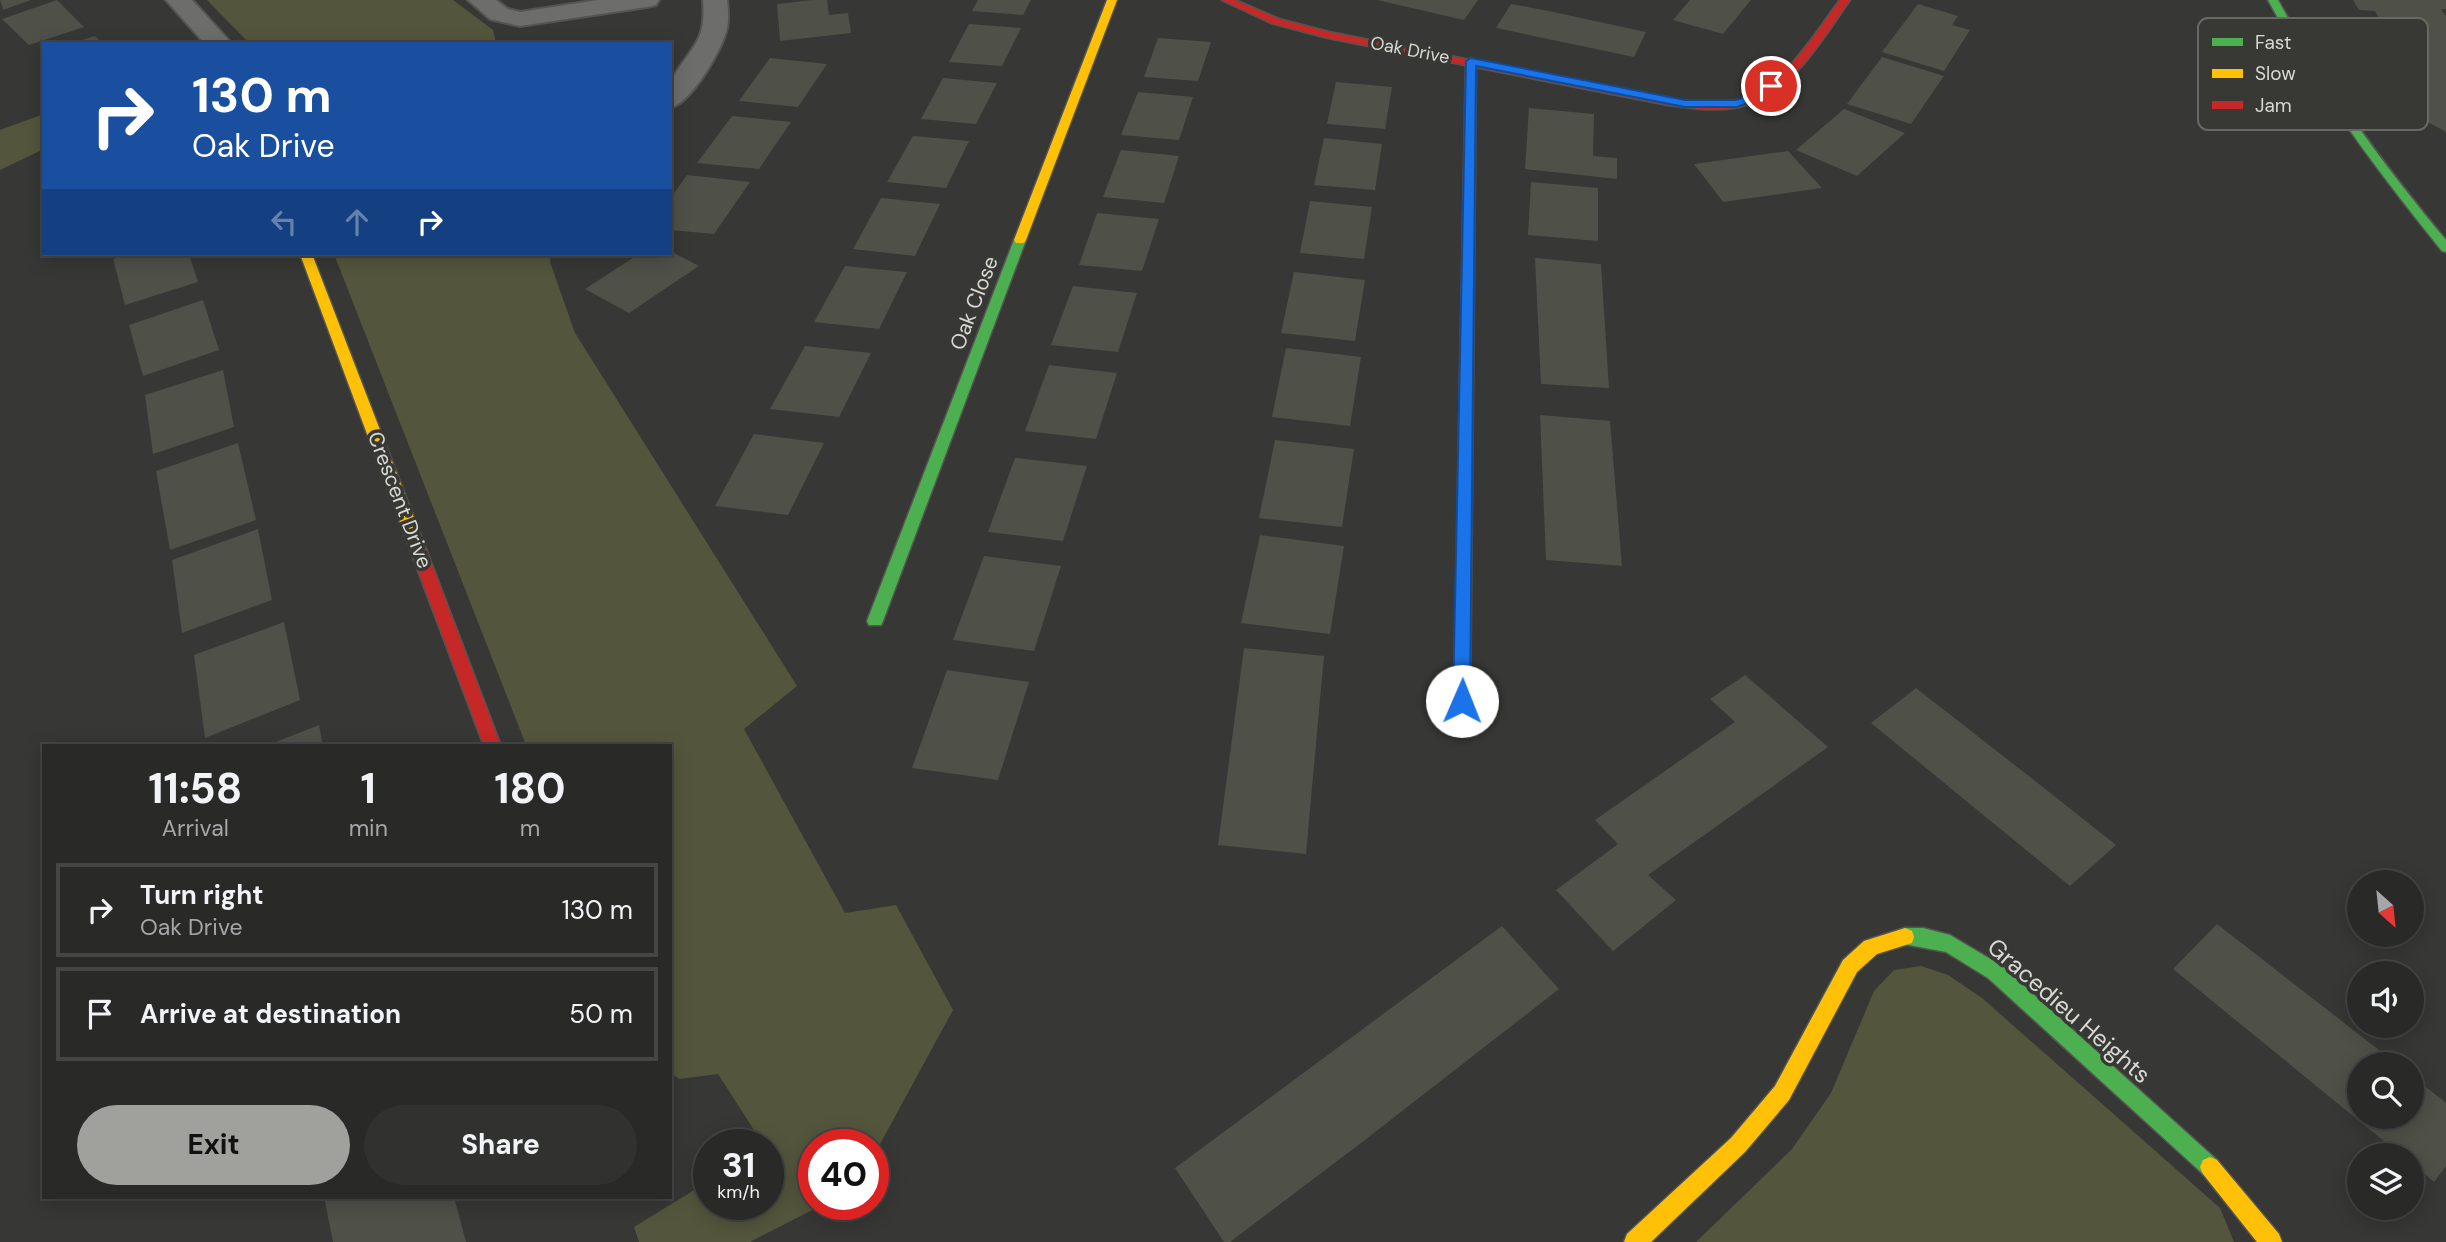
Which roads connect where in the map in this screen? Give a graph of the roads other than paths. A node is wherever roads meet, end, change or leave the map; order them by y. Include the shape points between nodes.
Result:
1 (177, 0) edge
2 (480, 0) edge
3 (647, 0) edge
4 (715, 0) edge
5 (1112, 0) edge
6 (1227, 0) edge
7 (1845, 0) edge
8 (2273, 0) edge
9 (2283, 18) edge
10 (217, 42) edge
11 (1471, 61) junction
12 (672, 97) edge
13 (2355, 130) edge
14 (2446, 248) edge
15 (307, 256) edge
16 (875, 621) dead end
17 (1462, 701) dead end
18 (492, 744) edge
19 (1635, 1242) edge
20 (2272, 1242) edge

1 - 10 street
2 - 3 street via 505,17 537,18
4 - 12 street via 716,24 710,44
5 - 16 street, Oak Close
6 - 11 street, Oak Drive via 1306,30
7 - 11 street, Oak Drive via 1771,86 1737,103 1668,102
8 - 9 street
11 - 17 street
13 - 14 street
15 - 18 street, Crescent Drive
19 - 20 street, Gracedieu Heights via 1738,1145 1775,1102 1861,952 1875,943 1910,936 1950,944 2001,979 2202,1158

